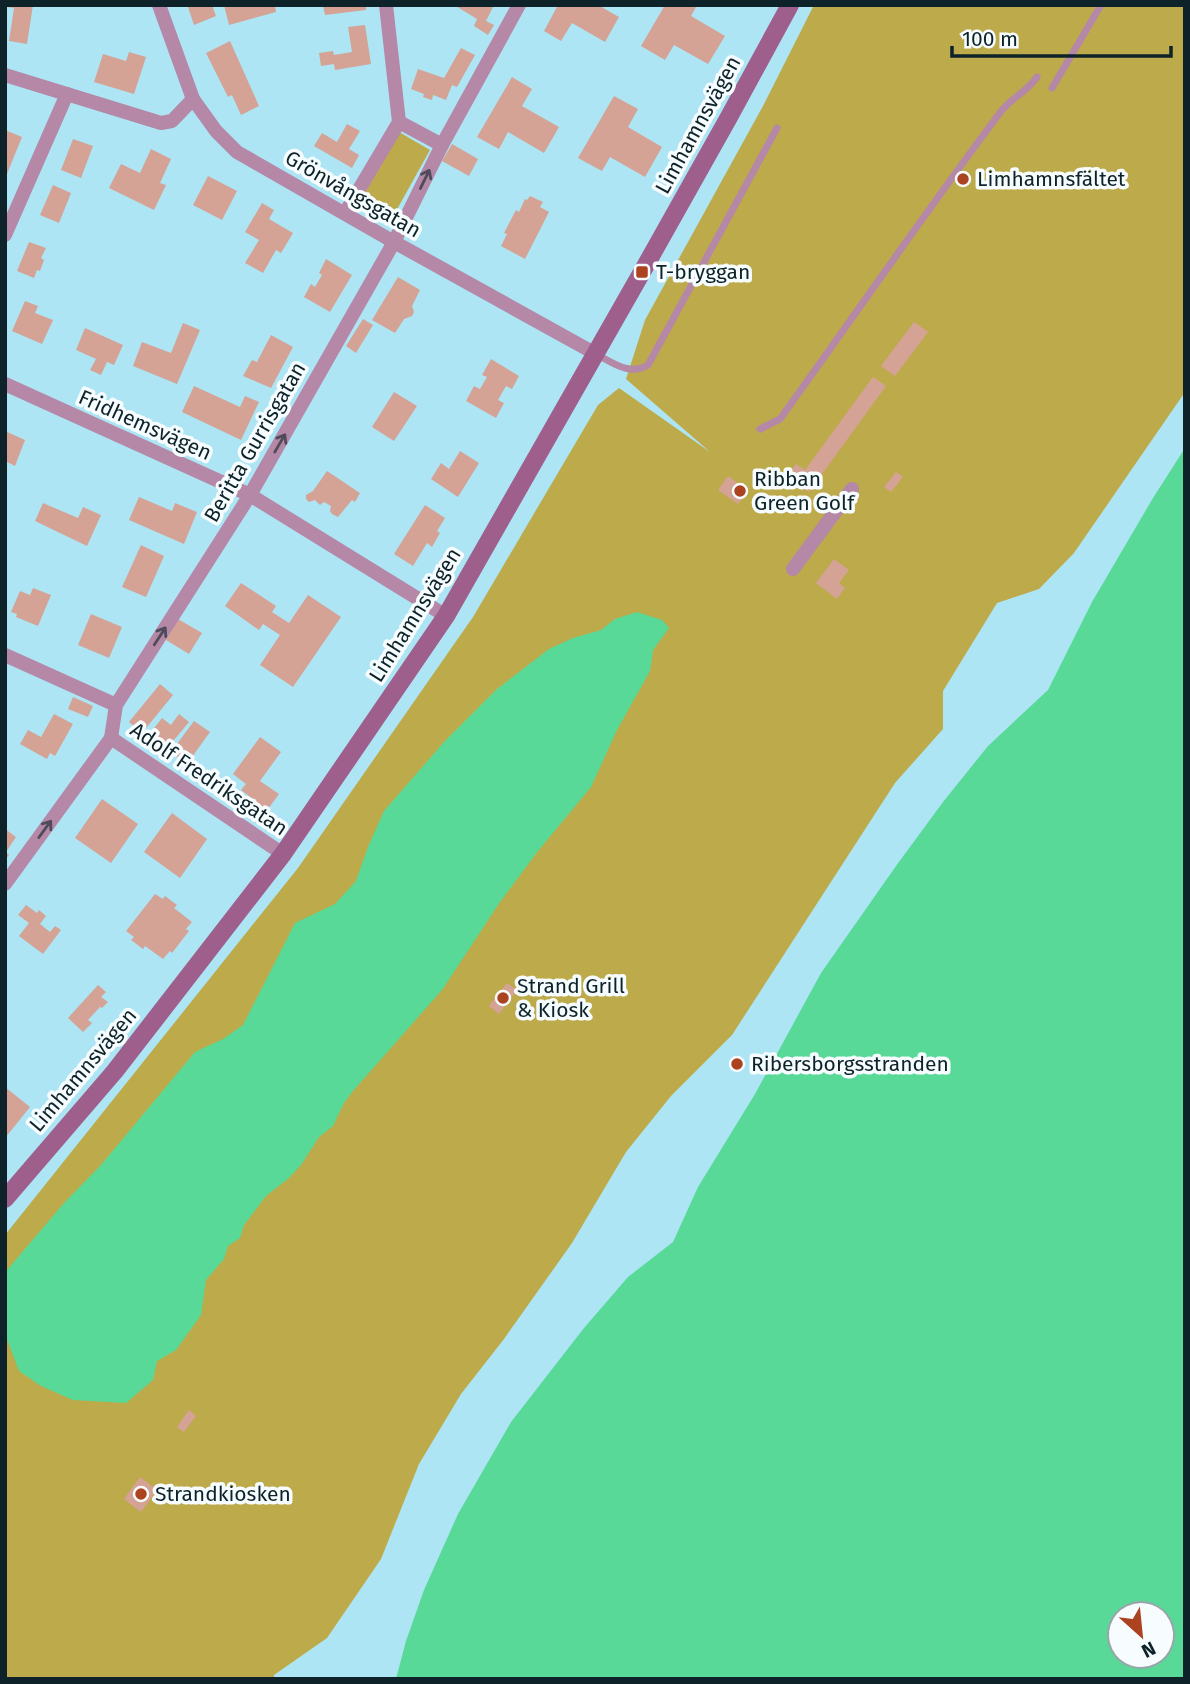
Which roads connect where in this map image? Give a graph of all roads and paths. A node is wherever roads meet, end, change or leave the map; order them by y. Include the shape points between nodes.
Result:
1 (159, 5) edge
2 (386, 5) edge
3 (519, 5) edge
4 (790, 5) edge
5 (1101, 5) edge
6 (5, 75) edge
7 (1037, 77) dead end
8 (1052, 88) dead end
9 (67, 94) junction
10 (193, 99) junction
11 (399, 122) junction
12 (777, 128) dead end
13 (442, 145) junction
14 (345, 213) junction
15 (5, 234) edge
16 (394, 242) junction
17 (596, 354) junction
18 (5, 384) edge
19 (760, 429) dead end
20 (852, 489) dead end
21 (250, 495) junction
22 (793, 569) dead end
23 (446, 615) junction
24 (5, 655) edge
25 (116, 705) junction
26 (111, 738) junction
27 (283, 854) junction
28 (5, 884) edge
29 (5, 1199) edge

1 - 10 street, Grönvångsgatan
2 - 11 street
3 - 13 street, Beritta Gurrisgatan
4 - 17 main road, Limhamnsvägen
5 - 8 lane
6 - 9 street
7 - 19 lane via 1002,110 780,419
9 - 10 street via 161,123 172,121
9 - 15 street
10 - 14 street, Grönvångsgatan via 237,152
11 - 13 street
11 - 14 street
12 - 17 lane via 648,365 632,370
16 -> 13 street, Beritta Gurrisgatan
14 - 16 street, Grönvångsgatan
16 - 17 street, Grönvångsgatan
21 -> 16 street, Beritta Gurrisgatan
17 - 23 main road, Limhamnsvägen
18 - 21 street, Fridhemsvägen
20 - 22 street
21 - 23 street, Fridhemsvägen
25 -> 21 street, Beritta Gurrisgatan
23 - 27 main road, Limhamnsvägen
24 - 25 street, Adolf Fredriksgatan
25 - 26 street, Beritta Gurrisgatan
26 - 27 street, Adolf Fredriksgatan
28 -> 26 street, Beritta Gurrisgatan
27 - 29 main road, Limhamnsvägen via 115,1071

